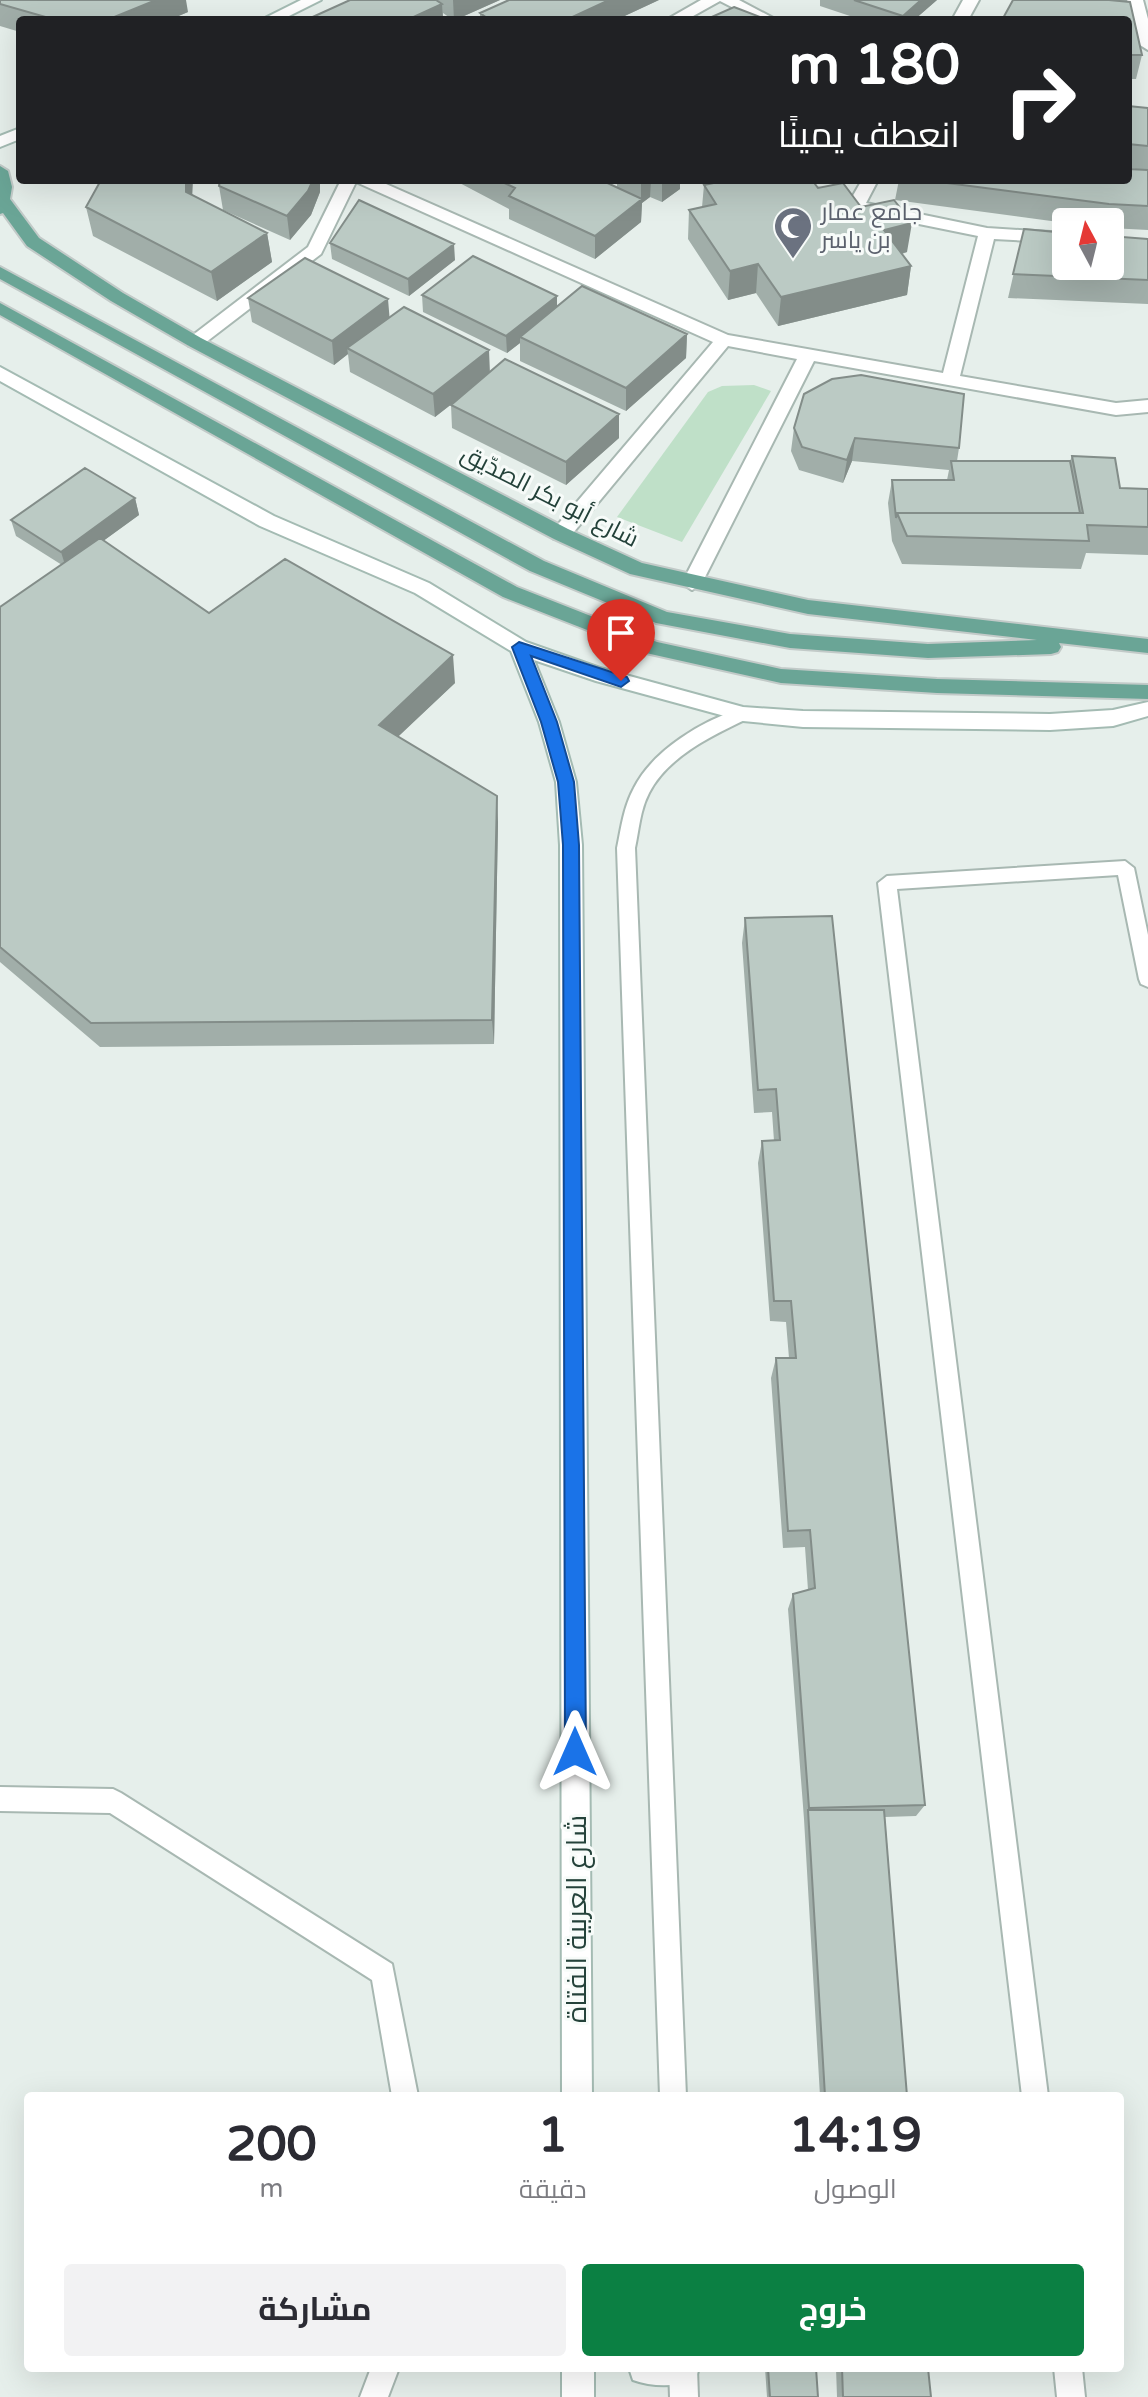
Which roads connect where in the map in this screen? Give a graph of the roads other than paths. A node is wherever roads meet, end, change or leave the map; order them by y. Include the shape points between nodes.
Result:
1 (313, 0) edge
2 (713, 0) edge
3 (727, 0) edge
4 (1135, 0) edge
5 (278, 11) edge
6 (682, 16) edge
7 (761, 16) edge
8 (1148, 45) edge
9 (0, 171) edge
10 (347, 184) edge
11 (372, 184) edge
12 (787, 184) edge
13 (868, 184) edge
14 (2, 205) edge
15 (856, 206) junction
16 (987, 233) junction
17 (1052, 237) edge
18 (0, 272) edge
19 (0, 308) edge
20 (724, 340) junction
21 (195, 342) junction
22 (808, 355) junction
23 (0, 373) edge
24 (950, 380) junction
25 (1148, 406) edge
26 (561, 534) junction
27 (692, 583) junction
28 (1139, 645) edge
29 (519, 647) junction
30 (1148, 692) edge
31 (1148, 709) edge
32 (743, 714) junction
33 (1148, 979) edge
34 (0, 1799) edge
35 (404, 2092) edge
36 (577, 2092) edge
37 (673, 2092) edge
38 (1035, 2092) edge
39 (383, 2372) edge
40 (578, 2372) edge
41 (683, 2372) edge
42 (1068, 2372) edge
43 (374, 2397) edge
44 (578, 2397) edge
45 (684, 2397) edge
46 (1071, 2397) edge

1 - 5 street
2 - 6 street
3 - 7 street
4 - 8 street
9 - 14 main road
10 - 21 street via 315,250
11 - 20 street
12 - 15 street
13 - 15 street
14 - 21 main road, شارع أبو بكر الصدّيق via 33,242
15 - 16 street
16 - 17 street
16 - 24 street
18 - 28 main road via 537,566 663,618 790,641 928,651
19 - 30 main road via 510,592 653,648 781,676
20 - 22 street
20 - 26 street
21 - 26 main road, شارع أبو بكر الصدّيق
22 - 24 street
22 - 27 street
23 - 29 street via 267,521 422,588
24 - 25 street via 1116,409
26 - 27 main road, شارع أبو بكر الصدّيق via 637,569
27 - 28 main road, شارع أبو بكر الصدّيق via 808,607
29 - 32 street
29 - 36 street, شارع العربية الفتاة via 566,782 571,845
31 - 32 street via 1113,718 1050,722
32 - 37 lane via 707,730 664,760 635,801 626,848
33 - 38 lane via 1125,868 887,883
34 - 35 lane via 113,1801 383,1973
39 - 43 lane
40 - 44 street
41 - 45 lane
42 - 46 lane

